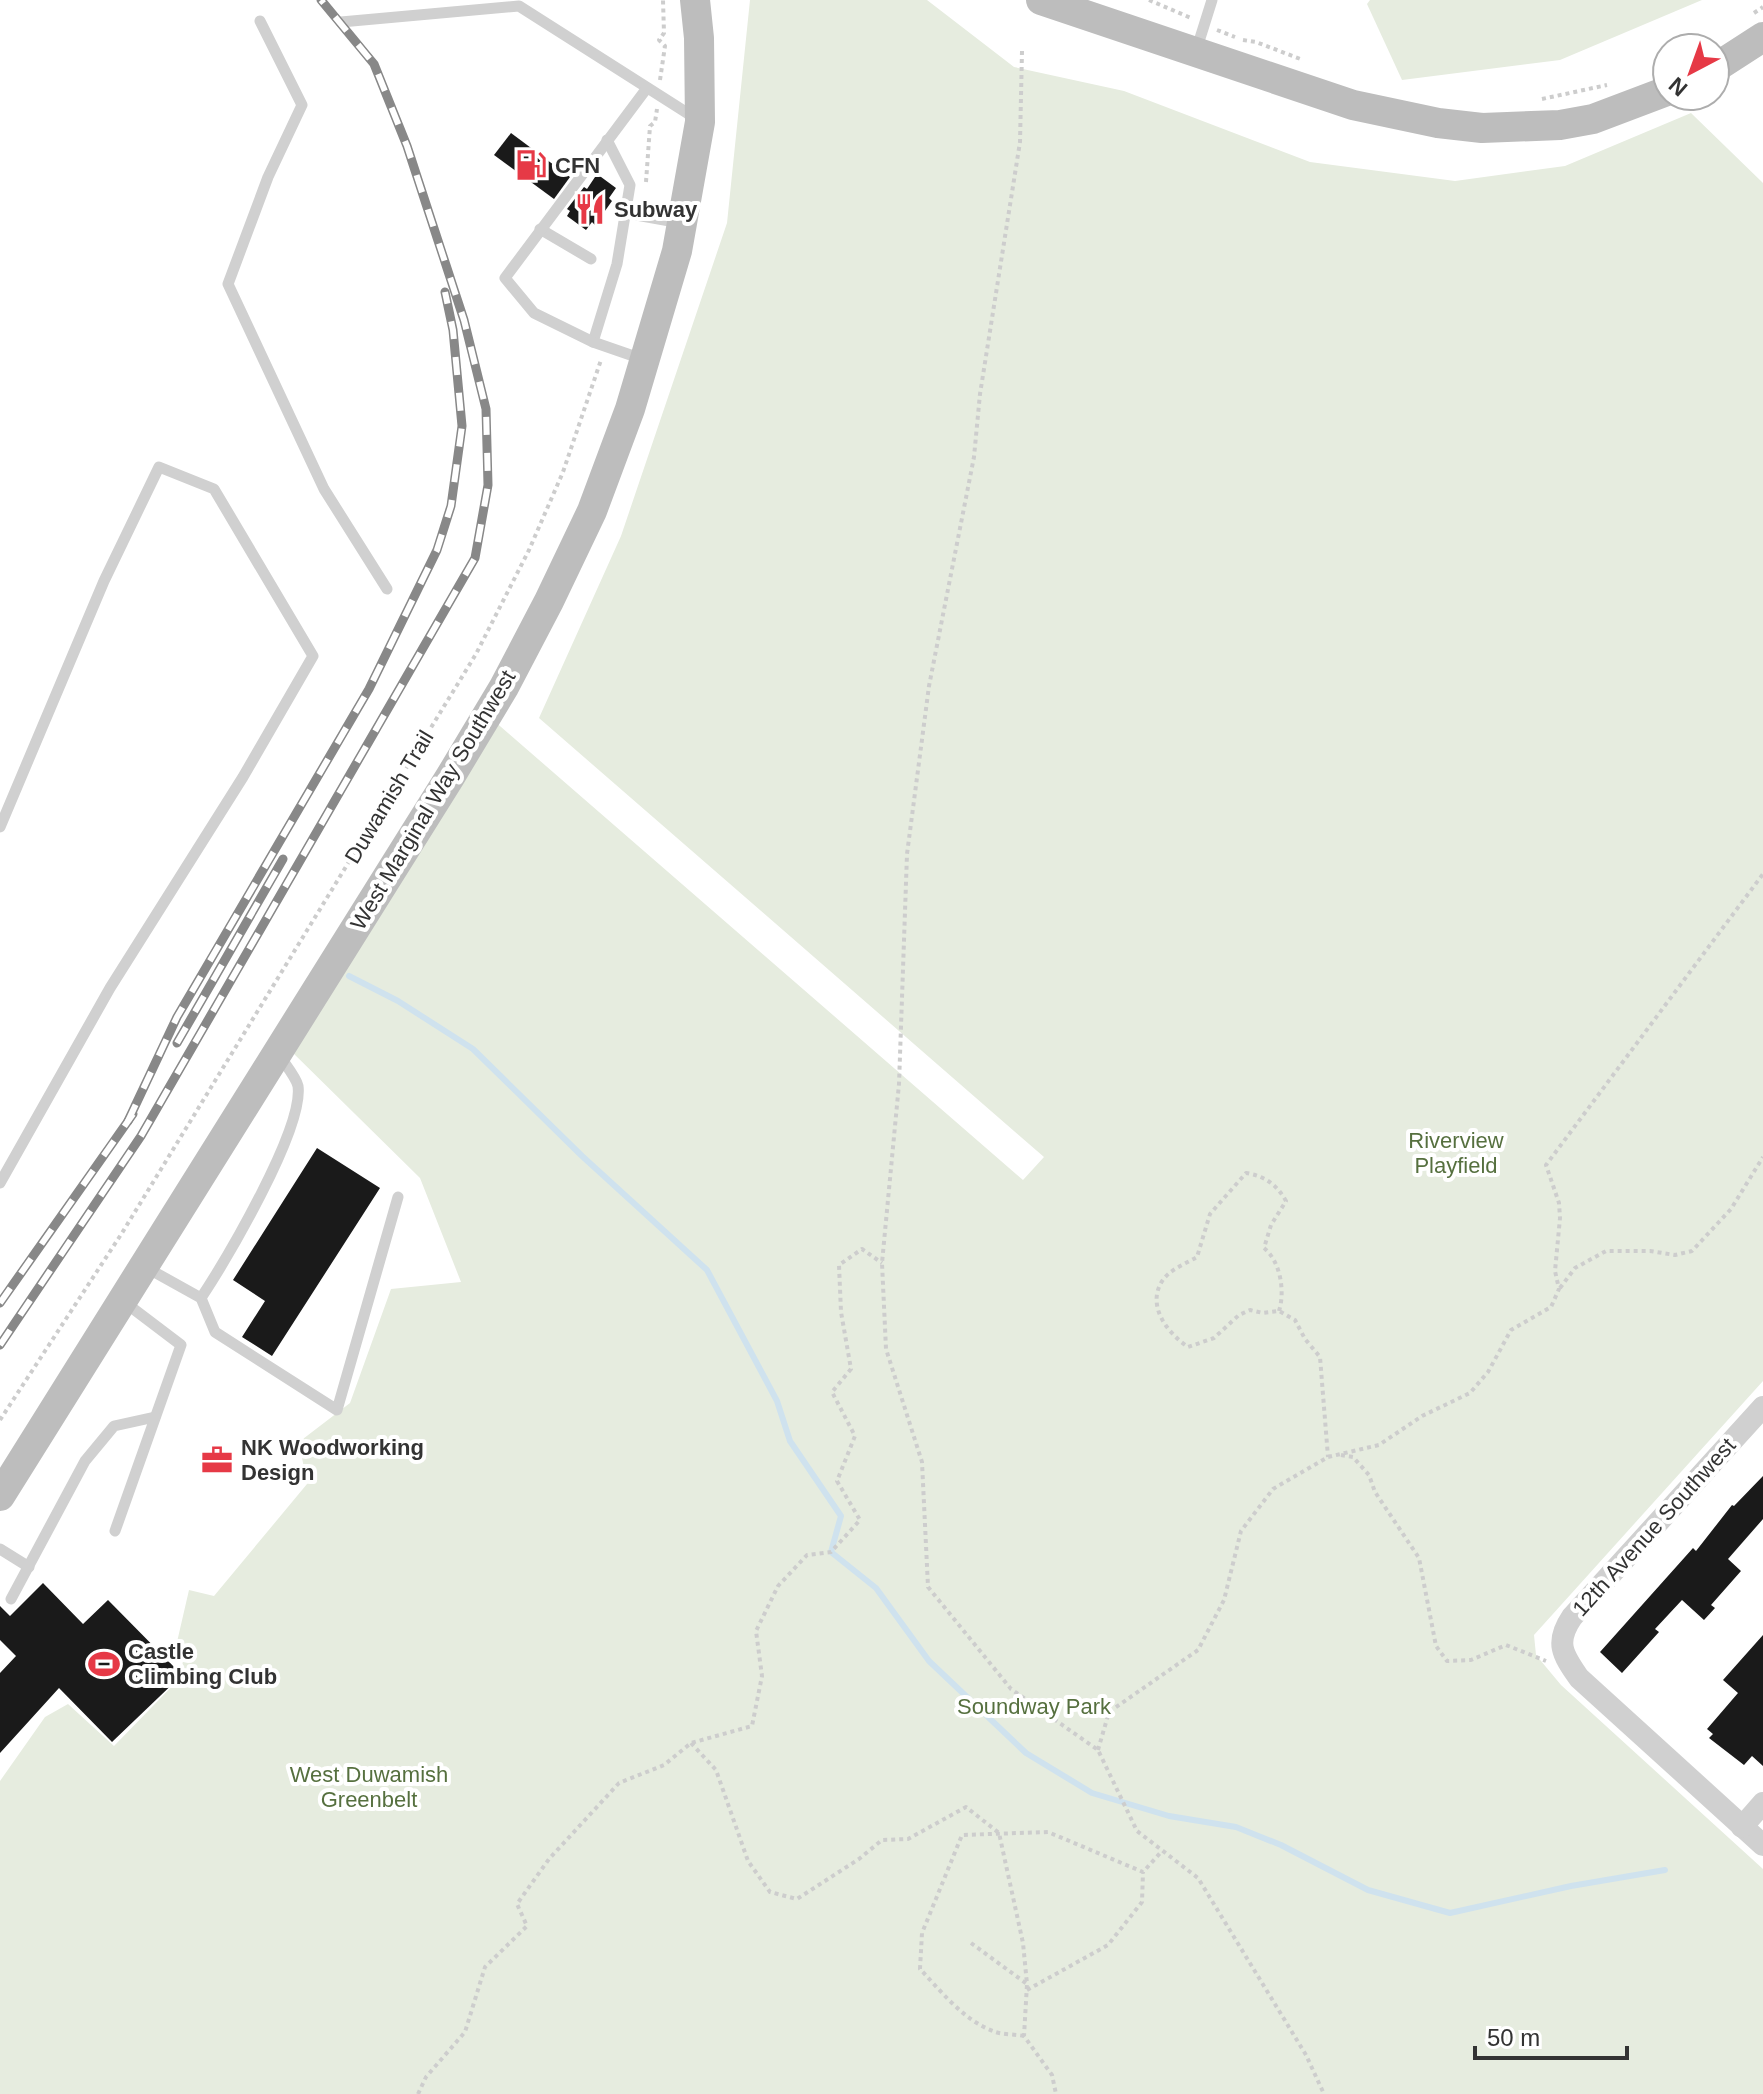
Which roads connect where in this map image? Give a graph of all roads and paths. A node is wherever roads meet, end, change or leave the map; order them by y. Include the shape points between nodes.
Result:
1 (663, 0) edge
2 (695, 0) edge
3 (707, 0) edge
4 (1041, 0) edge
5 (1149, 0) edge
6 (1212, 0) edge
7 (497, 4) edge
8 (260, 21) dead end
9 (341, 22) dead end
10 (1763, 37) edge
11 (699, 38) junction
12 (1200, 38) junction
13 (665, 46) dead end
14 (1022, 51) dead end
15 (1731, 58) edge
16 (1310, 62) dead end
17 (1614, 83) dead end
18 (647, 88) junction
19 (1651, 97) edge
20 (1530, 100) dead end
21 (655, 122) dead end
22 (700, 122) junction
23 (607, 140) junction
24 (625, 213) junction
25 (642, 216) junction
26 (682, 223) junction
27 (540, 229) junction
28 (591, 259) dead end
29 (593, 342) junction
30 (605, 347) junction
31 (645, 360) junction
32 (387, 589) dead end
33 (0, 827) edge
34 (1763, 874) edge
35 (278, 1053) junction
36 (1763, 1157) edge
37 (0, 1183) edge
38 (398, 1197) dead end
39 (882, 1263) junction
40 (143, 1265) junction
41 (1559, 1289) junction
42 (201, 1298) junction
43 (123, 1301) junction
44 (1279, 1311) junction
45 (1763, 1407) edge
46 (155, 1417) junction
47 (0, 1420) edge
48 (1336, 1455) junction
49 (1328, 1457) junction
50 (0, 1496) edge
51 (115, 1531) dead end
52 (0, 1549) edge
53 (29, 1567) junction
54 (11, 1599) dead end
55 (1565, 1655) junction
56 (691, 1743) junction
57 (1098, 1750) junction
58 (1763, 1803) edge
59 (1742, 1827) junction
60 (999, 1833) junction
61 (1763, 1845) edge
62 (1162, 1851) junction
63 (1143, 1872) junction
64 (971, 1943) dead end
65 (1027, 1987) junction
66 (1024, 2036) junction
67 (418, 2094) edge
68 (1056, 2094) edge
69 (1324, 2094) edge

1 - 13 path via 664,33 659,40
2 - 11 main road, West Marginal Way Southwest
3 - 11 main road, West Marginal Way Southwest
4 - 12 main road
5 - 12 path
6 - 12 lane
7 - 9 lane
7 - 18 lane via 519,6
8 - 32 lane via 302,105 228,284 324,489
10 - 15 main road
11 - 22 main road, West Marginal Way Southwest
12 - 16 path
12 - 19 main road via 1353,105 1438,123 1482,128 1560,125
14 - 39 path via 1020,142 974,457 929,686 907,854 899,1084
17 - 20 path
18 - 22 lane
18 - 23 lane
21 - 25 path via 650,126
22 - 26 main road, West Marginal Way Southwest
23 - 24 lane via 630,185
23 - 27 lane
24 - 25 lane
24 - 29 lane via 617,264
25 - 26 lane
26 - 31 main road, West Marginal Way Southwest
27 - 28 lane
27 - 29 lane via 505,278 534,313
29 - 30 lane
30 - 31 lane
30 - 47 path, Duwamish Trail via 552,498 476,654 122,1233
31 - 35 main road, West Marginal Way Southwest via 592,511 504,687
33 - 37 lane via 104,581 159,467 214,489 313,656 110,988
34 - 41 path via 1546,1165 1559,1203
35 - 40 main road, West Marginal Way Southwest
35 - 42 lane via 298,1085 294,1116 276,1164
36 - 41 path via 1731,1209 1692,1251 1606,1251 1575,1268
38 - 42 lane via 337,1410 215,1332
39 - 56 path via 862,1249 839,1265 851,1369 832,1392 855,1436 837,1481 860,1520 831,1552 807,1555 778,1586 756,1631 762,1676 752,1726
39 - 57 path via 886,1349 922,1462 928,1587 1011,1689
40 - 42 lane
40 - 43 main road, West Marginal Way Southwest
41 - 48 path via 1551,1307 1511,1330 1470,1393 1379,1445
43 - 46 lane via 181,1345
43 - 50 main road, West Marginal Way Southwest
44 - 44 path via 1250,1310 1214,1338 1188,1347 1170,1334 1157,1305 1161,1283 1197,1257 1210,1214 1246,1173 1261,1175 1286,1201 1264,1248 1274,1256 1283,1296
44 - 49 path via 1295,1320 1320,1357
45 - 55 street, 12th Avenue Southwest via 1572,1617 1561,1638
46 - 51 lane
46 - 53 lane via 114,1426 85,1461
48 - 49 path
48 - 55 path via 1353,1457 1369,1475 1419,1558 1436,1646 1447,1661 1471,1660 1506,1645 1553,1667
49 - 57 path via 1273,1489 1241,1531 1224,1600 1198,1650 1109,1712
52 - 53 lane
53 - 54 lane
55 - 59 street via 1596,1696
56 - 60 path via 716,1770 748,1861 770,1892 797,1899 882,1840 908,1839 966,1807
56 - 67 path via 664,1765 619,1783 549,1859 517,1904 527,1926 485,1967 465,2032
57 - 62 path via 1137,1831
58 - 59 street
59 - 61 street
60 - 63 path via 1048,1832
60 - 65 path
60 - 66 path via 962,1835 922,1933 920,1969 975,2020 994,2032
62 - 63 path
62 - 69 path via 1198,1878 1306,2055
63 - 65 path via 1142,1902 1108,1945
64 - 65 path
65 - 66 path
66 - 68 path via 1052,2075

